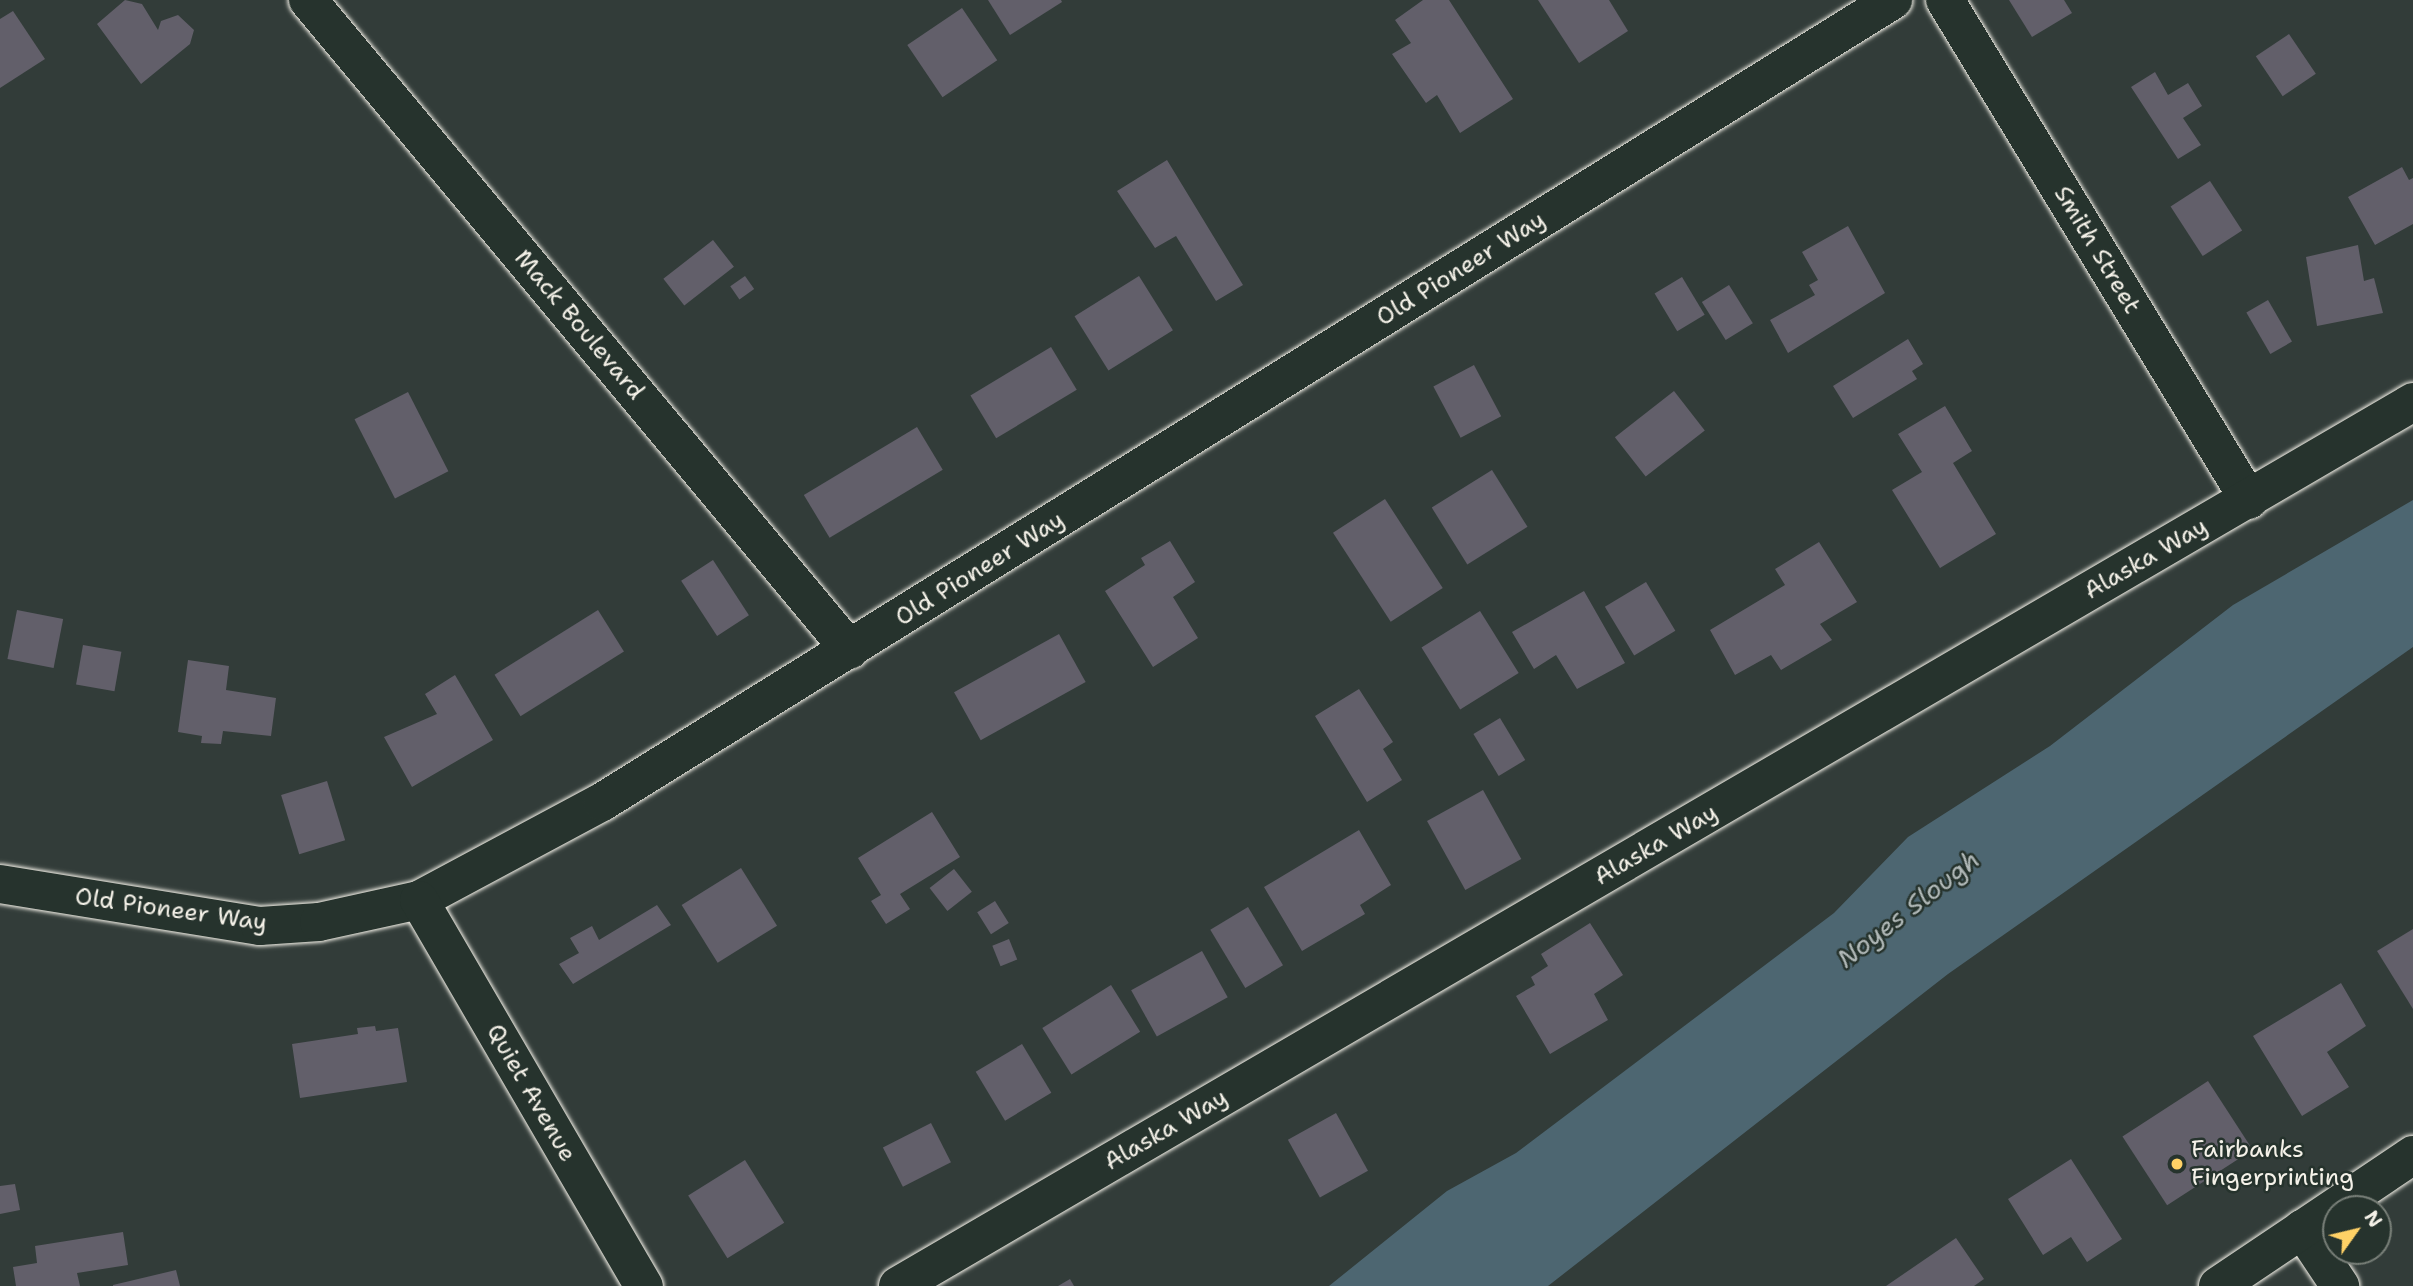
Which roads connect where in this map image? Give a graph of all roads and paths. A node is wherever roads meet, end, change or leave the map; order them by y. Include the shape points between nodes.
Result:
1 (308, 0) edge
2 (1893, 0) edge
3 (1944, 0) edge
4 (2413, 402) edge
5 (2249, 500) junction
6 (850, 650) junction
7 (0, 884) edge
8 (419, 900) junction
9 (2413, 1156) edge
10 (2302, 1229) junction
11 (644, 1286) edge
12 (898, 1286) edge
13 (2218, 1286) edge
14 (2340, 1286) edge

1 - 6 street, Mack Boulevard
2 - 6 street, Old Pioneer Way
3 - 5 street, Smith Street
4 - 5 street, Alaska Way
5 - 12 street, Alaska Way
6 - 8 street, Old Pioneer Way via 602,802
7 - 8 street, Old Pioneer Way via 260,926 319,922
8 - 11 street, Quiet Avenue
9 - 10 street
10 - 13 street
10 - 14 street

